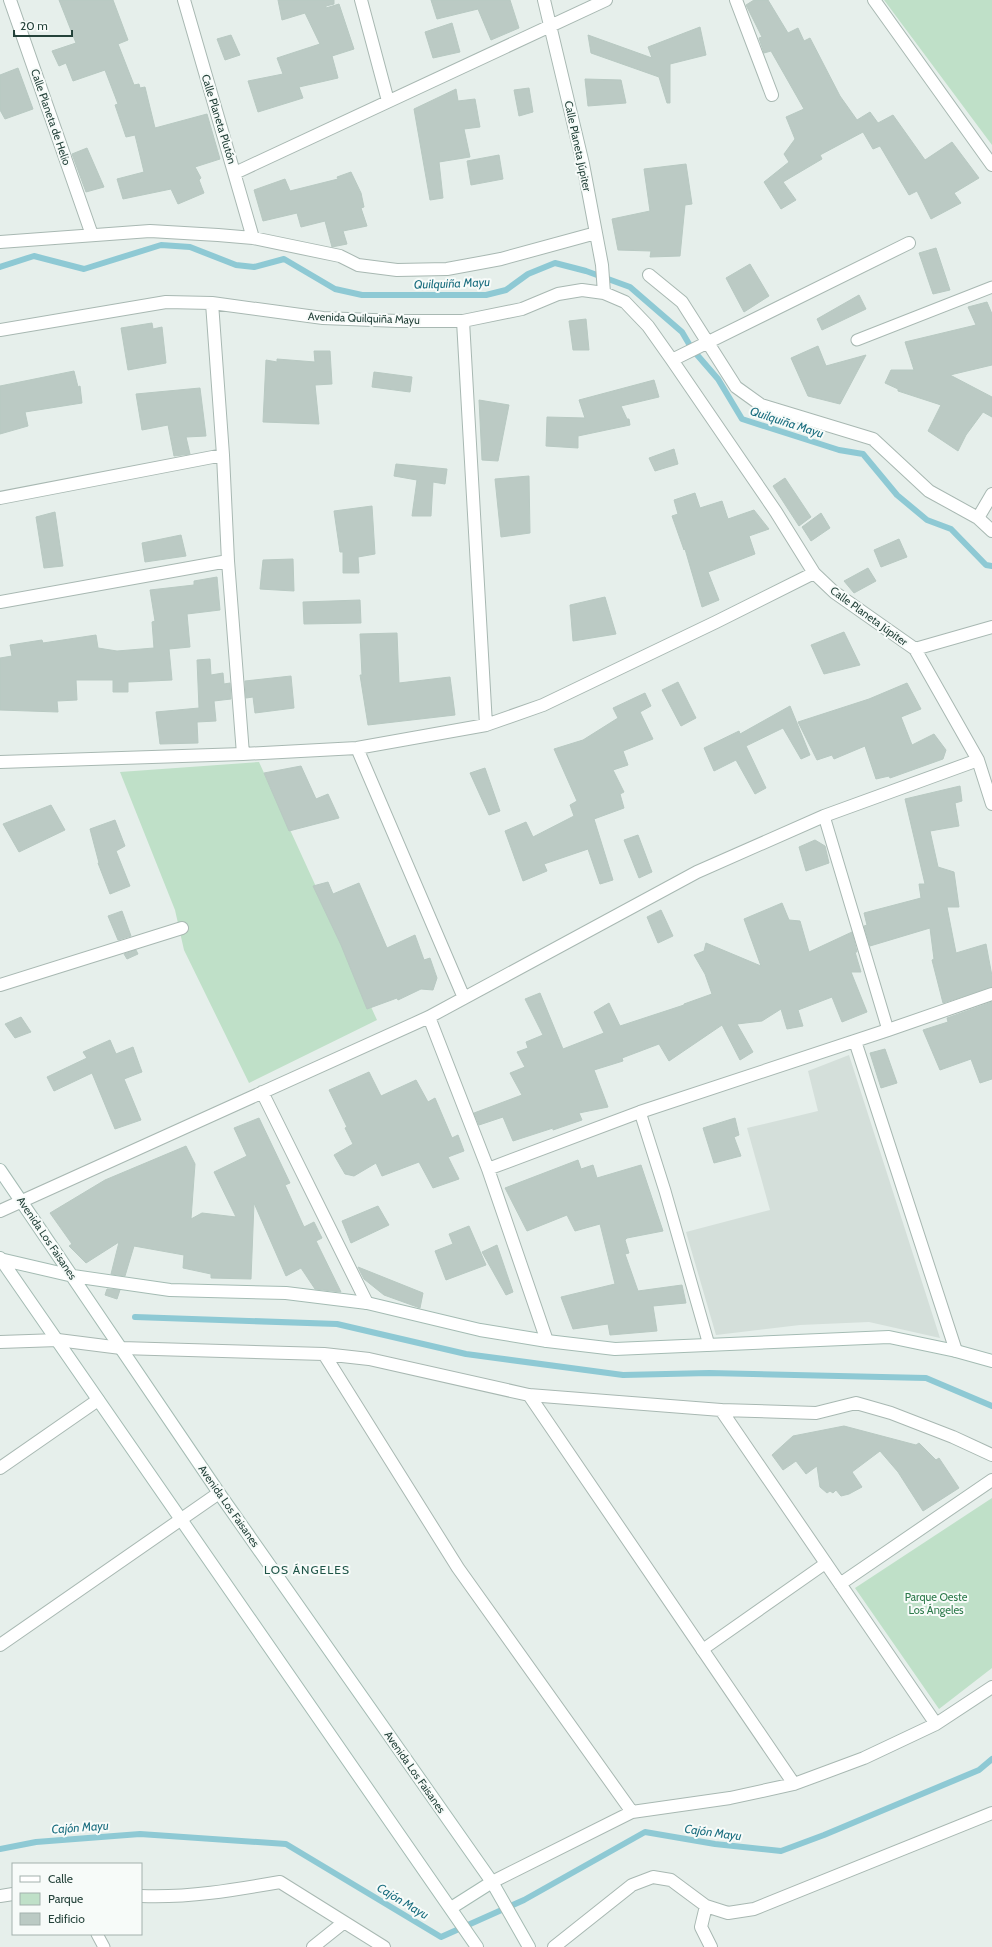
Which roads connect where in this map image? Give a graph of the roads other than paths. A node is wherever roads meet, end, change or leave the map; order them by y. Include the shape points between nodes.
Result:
1 (10, 0) edge
2 (184, 0) edge
3 (361, 0) edge
4 (544, 0) edge
5 (606, 0) edge
6 (736, 0) edge
7 (874, 0) edge
8 (551, 25) junction
9 (772, 96) dead end
10 (388, 101) junction
11 (992, 165) edge
12 (236, 173) junction
13 (596, 233) junction
14 (92, 235) junction
15 (253, 238) junction
16 (0, 242) edge
17 (909, 243) dead end
18 (648, 275) dead end
19 (992, 287) edge
20 (604, 293) junction
21 (212, 303) junction
22 (463, 321) junction
23 (0, 330) edge
24 (857, 340) dead end
25 (708, 341) junction
26 (672, 360) junction
27 (223, 454) junction
28 (992, 494) edge
29 (0, 498) edge
30 (978, 518) junction
31 (992, 531) edge
32 (228, 561) junction
33 (814, 573) junction
34 (0, 602) edge
35 (992, 627) edge
36 (915, 649) junction
37 (486, 725) junction
38 (357, 748) junction
39 (244, 754) junction
40 (978, 760) junction
41 (0, 762) edge
42 (992, 804) edge
43 (824, 816) junction
44 (182, 928) dead end
45 (0, 985) edge
46 (992, 994) edge
47 (464, 998) junction
48 (429, 1017) junction
49 (888, 1030) junction
50 (855, 1041) junction
51 (262, 1092) junction
52 (640, 1112) junction
53 (488, 1169) junction
54 (0, 1170) edge
55 (21, 1201) junction
56 (0, 1211) edge
57 (0, 1259) edge
58 (73, 1276) junction
59 (367, 1303) junction
60 (58, 1340) junction
61 (547, 1341) junction
62 (0, 1342) edge
63 (709, 1345) junction
64 (121, 1348) junction
65 (956, 1351) junction
66 (324, 1354) junction
67 (992, 1361) edge
68 (529, 1395) junction
69 (98, 1400) junction
70 (721, 1410) junction
71 (992, 1455) edge
72 (0, 1468) edge
73 (992, 1480) edge
74 (219, 1493) junction
75 (180, 1520) junction
76 (826, 1563) junction
77 (840, 1584) junction
78 (0, 1645) edge
79 (702, 1650) junction
80 (992, 1687) edge
81 (936, 1724) junction
82 (794, 1784) junction
83 (632, 1812) junction
84 (992, 1813) edge
85 (492, 1882) junction
86 (12, 1894) edge
87 (0, 1896) edge
88 (142, 1896) edge
89 (706, 1906) junction
90 (451, 1908) junction
91 (343, 1923) junction
92 (97, 1935) edge
93 (104, 1947) edge
94 (313, 1947) edge
95 (384, 1947) edge
96 (477, 1947) edge
97 (529, 1947) edge
98 (554, 1947) edge
99 (711, 1947) edge

1 - 14 street, Calle Planeta de Helio
2 - 12 street, Calle Planeta Plutón
3 - 10 street
4 - 8 street, Calle Planeta Júpiter
5 - 8 street
6 - 9 street
7 - 11 street
8 - 10 street
8 - 13 street, Calle Planeta Júpiter via 584,164
10 - 12 street
12 - 15 street, Calle Planeta Plutón
13 - 15 street via 502,260 447,269 396,270 358,265 340,256
13 - 20 street, Calle Planeta Júpiter
14 - 15 street via 150,231
14 - 16 street
17 - 25 street
18 - 25 street via 682,302
19 - 24 lane
20 - 22 street, Avenida Quilquiña Mayu via 582,290 558,294 522,309
20 - 26 street, Avenida Quilquiña Mayu via 625,302 648,326
21 - 22 street, Avenida Quilquiña Mayu via 323,318
21 - 23 street, Avenida Quilquiña Mayu via 166,302
21 - 27 street
22 - 37 street
25 - 26 street
25 - 30 street via 736,387 760,405 873,439 930,491
26 - 33 street, Calle Planeta Júpiter via 776,512
27 - 29 street
27 - 32 street
28 - 30 street
30 - 31 street
32 - 34 street
32 - 39 street
33 - 36 street, Calle Planeta Júpiter via 834,592
33 - 37 street via 543,705
35 - 36 street
36 - 40 street, Calle Planeta Júpiter
37 - 38 street
38 - 39 street
38 - 47 street
39 - 41 street
40 - 42 street, Calle Planeta Júpiter
40 - 43 street
43 - 47 street via 698,872
43 - 49 lane
44 - 45 street
46 - 49 street
47 - 48 street
48 - 51 street
48 - 53 street
49 - 50 street
50 - 52 street
50 - 65 street
51 - 55 street
51 - 59 street
52 - 53 street
52 - 63 lane
53 - 61 street
54 - 55 street, Avenida Los Faisanes
55 - 56 street
55 - 58 street, Avenida Los Faisanes
57 - 58 street
57 - 60 street
58 - 59 street via 170,1290 286,1293
58 - 64 street, Avenida Los Faisanes
59 - 61 street via 480,1330
60 - 62 street
60 - 64 street
60 - 69 street
61 - 63 street via 615,1349
63 - 65 street via 888,1337
64 - 66 street
64 - 74 street, Avenida Los Faisanes
65 - 67 street
66 - 68 street via 369,1359
66 - 83 street via 458,1568
68 - 70 street
68 - 79 street
69 - 72 street
69 - 75 street
70 - 71 street via 816,1413 856,1403 891,1413
70 - 76 street
73 - 77 street
74 - 75 street
74 - 85 street, Avenida Los Faisanes
75 - 78 street
75 - 90 street
76 - 77 street
76 - 79 lane
77 - 81 street
79 - 82 street
80 - 81 street
81 - 82 street via 864,1758
82 - 83 street via 730,1798
83 - 85 street
84 - 89 street via 754,1909 728,1913
85 - 90 street
85 - 97 street, Avenida Los Faisanes
86 - 87 street
88 - 91 street via 211,1893 280,1882
89 - 98 street via 671,1880 653,1878 632,1885
89 - 99 street via 701,1928
90 - 96 street
91 - 94 street
91 - 95 street
92 - 93 lane

